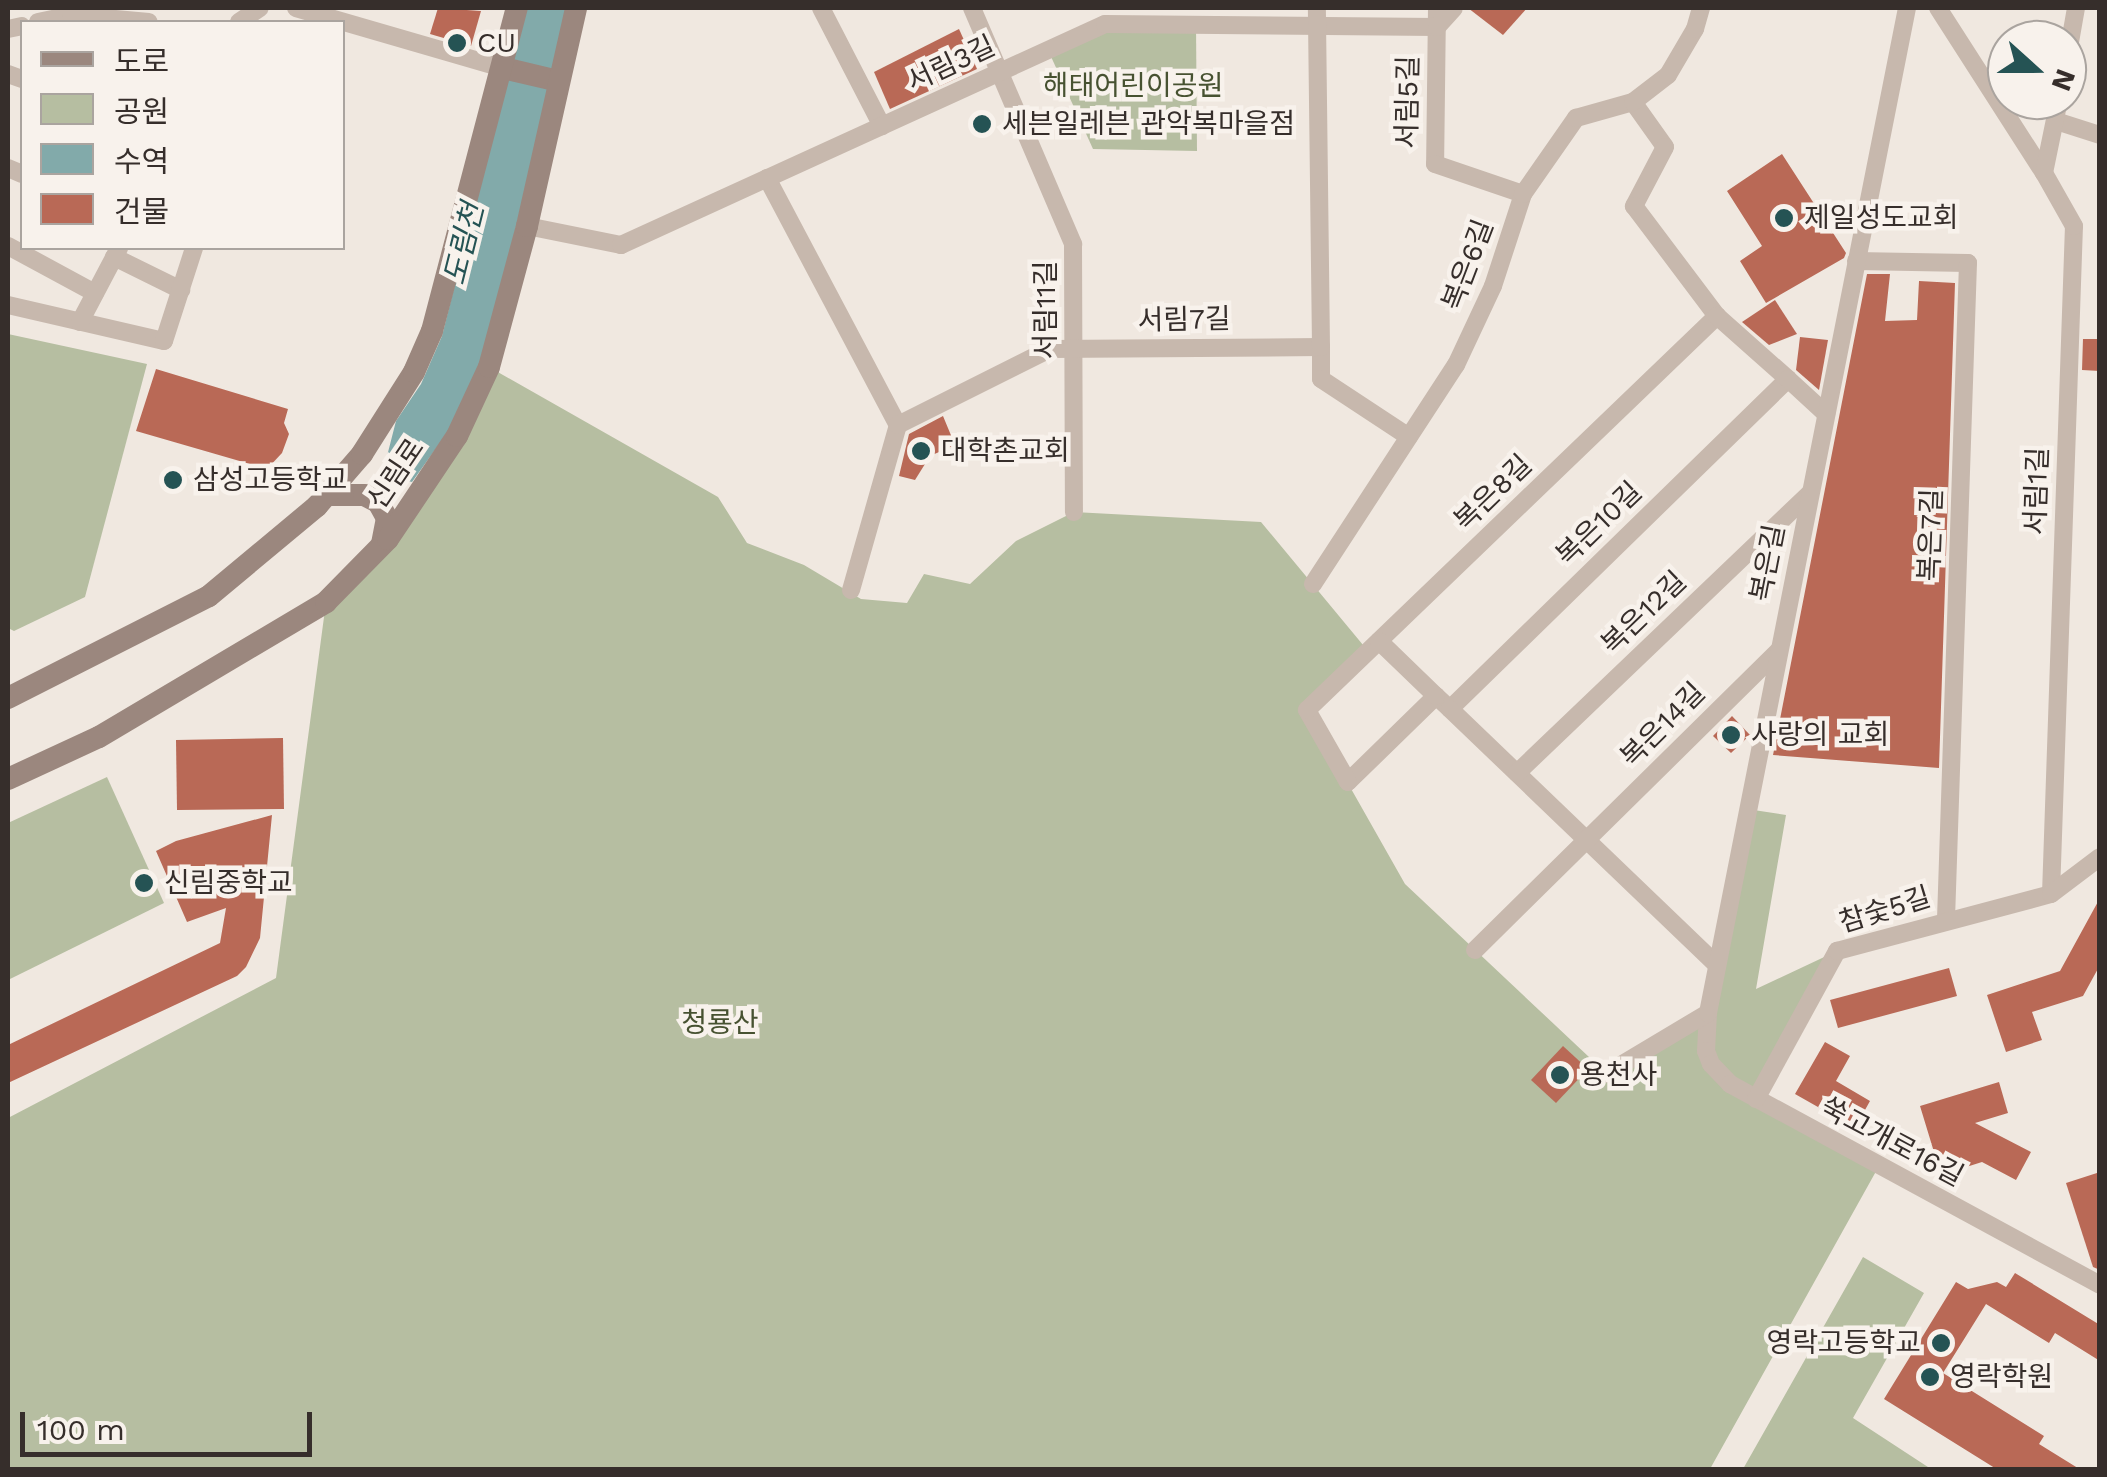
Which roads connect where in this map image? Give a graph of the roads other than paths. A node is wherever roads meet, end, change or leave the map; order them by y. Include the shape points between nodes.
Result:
1 (296, 8) edge
2 (518, 8) edge
3 (576, 8) edge
4 (821, 8) edge
5 (972, 8) edge
6 (1454, 8) edge
7 (1701, 8) edge
8 (1907, 8) edge
9 (1938, 8) edge
10 (1103, 16) edge
11 (1317, 17) edge
12 (1437, 17) edge
13 (47, 20) edge
14 (127, 20) edge
15 (337, 20) edge
16 (345, 22) edge
17 (502, 68) junction
18 (999, 72) junction
19 (558, 82) junction
20 (1633, 102) junction
21 (2056, 121) joint
22 (882, 126) junction
23 (2100, 135) edge
24 (2044, 174) junction
25 (767, 178) junction
26 (1524, 194) junction
27 (527, 226) junction
28 (8, 246) edge
29 (193, 250) edge
30 (116, 252) edge
31 (1856, 261) junction
32 (180, 290) junction
33 (94, 294) junction
34 (8, 305) edge
35 (1717, 316) junction
36 (80, 322) junction
37 (1320, 346) junction
38 (1074, 349) junction
39 (1788, 379) junction
40 (1826, 414) junction
41 (898, 424) junction
42 (1409, 437) junction
43 (1810, 493) junction
44 (326, 495) junction
45 (1074, 512) dead end
46 (381, 548) junction
47 (1313, 584) dead end
48 (851, 590) dead end
49 (1379, 641) junction
50 (1779, 650) junction
51 (8, 698) edge
52 (1443, 702) junction
53 (68, 751) junction
54 (8, 765) edge
55 (1516, 772) junction
56 (8, 779) edge
57 (1348, 782) joint
58 (1586, 840) junction
59 (2100, 856) edge
60 (2051, 894) junction
61 (1946, 920) junction
62 (1475, 950) dead end
63 (1716, 964) junction
64 (1708, 1013) junction
65 (1606, 1074) dead end
66 (1756, 1100) junction
67 (2100, 1285) edge

1 - 15 street
2 - 17 main road, 신림로, bridge
3 - 19 main road, 신림로, bridge
4 - 22 street
5 - 18 street, 서림11길
6 - 12 street
7 - 20 street, 복은6길 via 1668,74
8 - 31 street, 복은길
9 - 24 street
10 - 11 street, 서림3길
10 - 18 street, 서림3길
11 - 12 street, 서림3길
11 - 37 street
12 - 26 street, 서림5길 via 1434,164
13 - 14 street
16 - 17 street
17 - 19 main road
17 - 44 main road, 신림로, bridge via 432,331 388,417
18 - 22 street, 서림3길
18 - 38 street, 서림11길 via 1072,244
19 - 27 main road, 신림로, bridge
20 - 26 street, 복은6길 via 1576,118
20 - 35 street via 1665,148 1634,206
21 - 23 street
21 - 24 street
22 - 25 street, 서림3길
24 - 60 street, 서림1길 via 2074,226
25 - 27 street, 서림3길 via 621,245
25 - 41 street
26 - 42 street, 복은6길 via 1493,286 1456,365
27 - 46 main road, 신림로, bridge via 475,401
28 - 33 street
29 - 32 street
30 - 32 street
30 - 33 street
31 - 40 street, 복은길
31 - 61 street, 복은7길 via 1968,263
32 - 36 street via 164,341
33 - 36 street
34 - 36 street
35 - 39 street
35 - 49 street, 복은8길
37 - 38 street, 서림7길
37 - 42 street via 1322,379
38 - 41 street, 서림7길 via 1050,350
38 - 45 street, 서림11길
39 - 40 street
39 - 52 street, 복은10길
40 - 43 street, 복은길
41 - 48 street
42 - 47 street, 복은6길
43 - 50 street, 복은길
43 - 55 street, 복은12길
44 - 46 main road, bridge via 364,495 378,502 387,518
44 - 51 main road, 신림로, bridge via 209,596
46 - 53 main road, 신림로, bridge via 326,602
49 - 52 street
49 - 57 street, 복은8길 via 1307,710
50 - 58 street, 복은14길
50 - 63 street, 복은길
52 - 55 street
52 - 57 street, 복은10길
53 - 54 main road
53 - 56 main road, 신림로, bridge
55 - 58 street
58 - 62 street, 복은14길
58 - 63 street
59 - 60 street, 참숯5길
60 - 61 street, 참숯5길
61 - 66 street, 참숯5길 via 1837,951
63 - 64 street, 복은길
64 - 65 street
64 - 66 street, 쑥고개로16길 via 1711,1064
66 - 67 street, 쑥고개로16길

